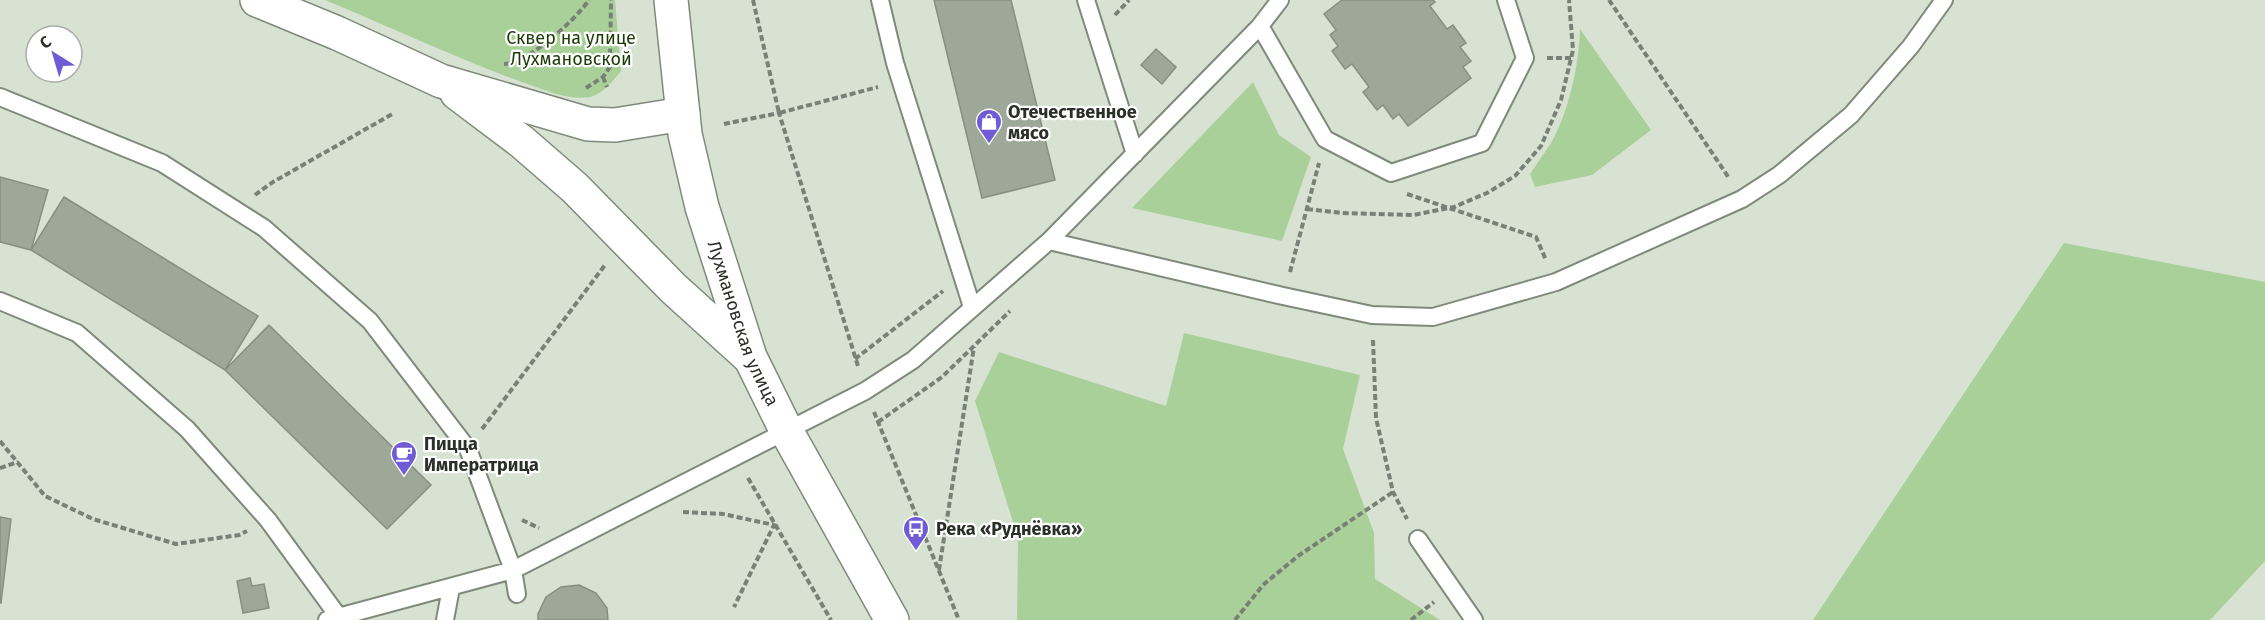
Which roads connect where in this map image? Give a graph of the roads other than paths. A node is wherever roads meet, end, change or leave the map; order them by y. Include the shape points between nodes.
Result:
1 (257, 0) edge
2 (671, 0) edge
3 (880, 0) edge
4 (1086, 0) edge
5 (1280, 0) edge
6 (1506, 0) edge
7 (1944, 0) edge
8 (1260, 26) junction
9 (441, 81) junction
10 (0, 98) edge
11 (683, 114) junction
12 (1135, 154) junction
13 (1049, 241) junction
14 (0, 301) edge
15 (972, 307) junction
16 (750, 357) junction
17 (787, 432) junction
18 (1418, 539) road end
19 (513, 570) junction
20 (451, 588) junction
21 (518, 594) dead end
22 (333, 618) edge
23 (445, 620) edge
24 (892, 620) edge
25 (1474, 620) edge

1 - 9 street
2 - 11 street, Лухмановская улица
3 - 15 lane via 900,82
4 - 12 lane
5 - 8 lane
6 - 8 lane via 1525,58 1482,143 1391,173 1325,140
7 - 13 lane via 1911,46 1851,115 1779,175 1742,199 1556,282 1433,317 1372,315
8 - 12 lane
9 - 11 street via 588,124
9 - 16 street via 575,188 673,288
10 - 19 lane via 162,163 264,228 370,321 468,449
11 - 16 street, Лухмановская улица via 702,207
12 - 13 lane
13 - 15 lane
14 - 22 lane via 77,333 187,429 268,520
15 - 17 lane via 914,360 866,391
16 - 17 street, Лухмановская улица
17 - 19 lane
17 - 24 street, Лухмановская улица
18 - 25 lane
19 - 20 lane
19 - 21 lane
20 - 22 lane
20 - 23 lane

